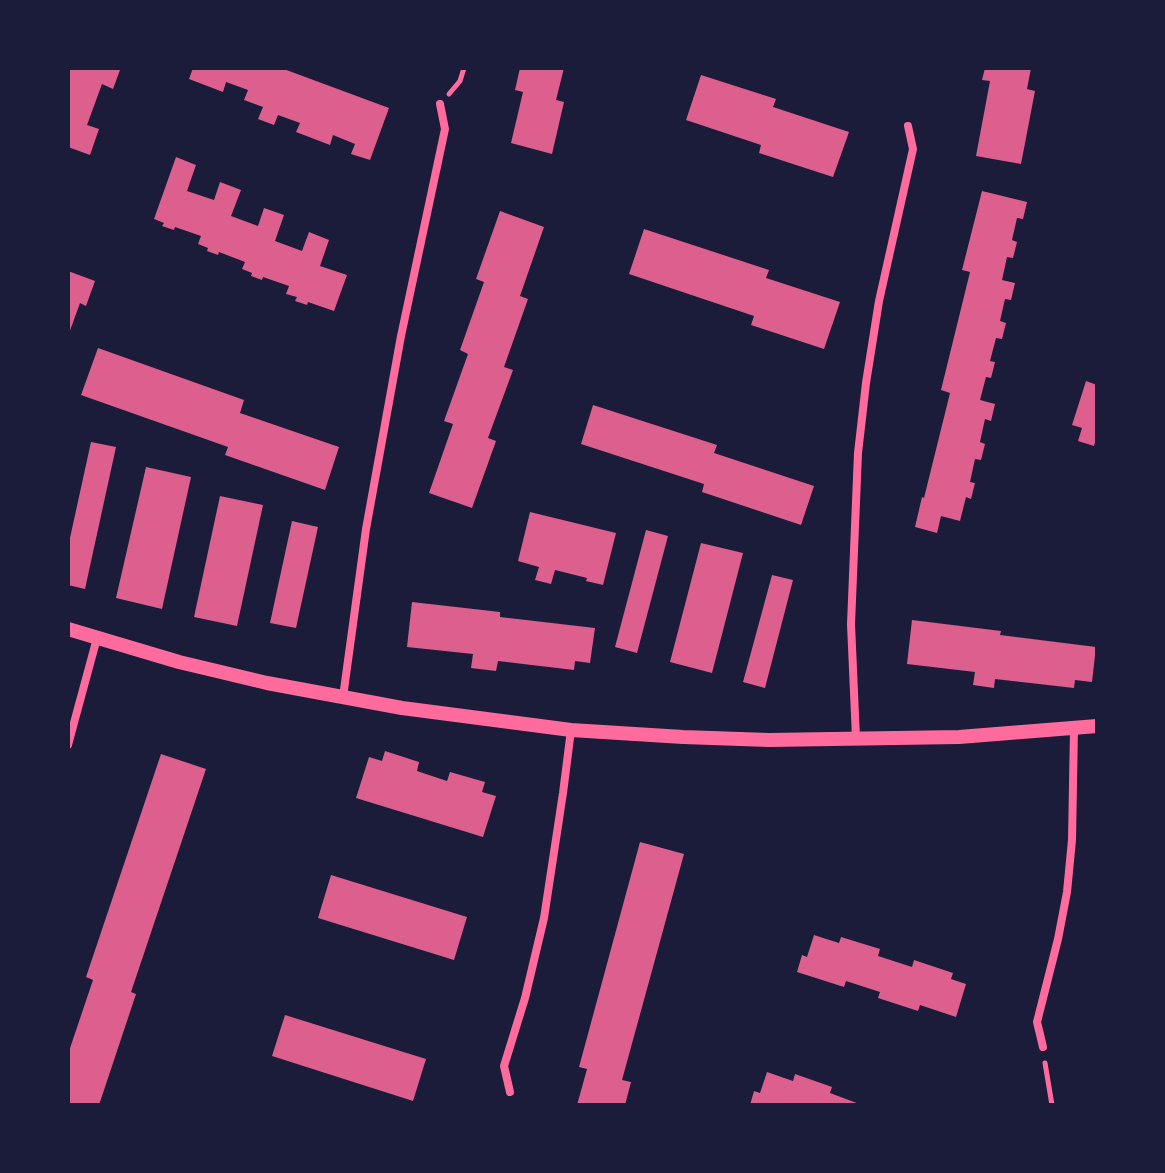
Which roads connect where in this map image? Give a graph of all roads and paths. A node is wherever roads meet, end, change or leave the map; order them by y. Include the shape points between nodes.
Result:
1 (464, 68) edge
2 (440, 104) joint
3 (908, 126) dead end
4 (68, 629) edge
5 (97, 638) junction
6 (343, 697) junction
7 (1097, 726) edge
8 (1074, 728) junction
9 (571, 730) junction
10 (856, 738) junction
11 (68, 745) edge
12 (1043, 1047) joint
13 (510, 1092) dead end
14 (1052, 1105) edge

1 - 2 path
2 - 6 street via 445,129 366,529
3 - 10 street via 913,149 879,301 858,453 851,624
4 - 5 street
5 - 6 street via 179,662
5 - 11 street
6 - 9 street
7 - 8 street
8 - 10 street
8 - 12 street via 1069,866 1037,1022
9 - 10 street via 769,740
9 - 13 street via 544,918 504,1066
12 - 14 path

